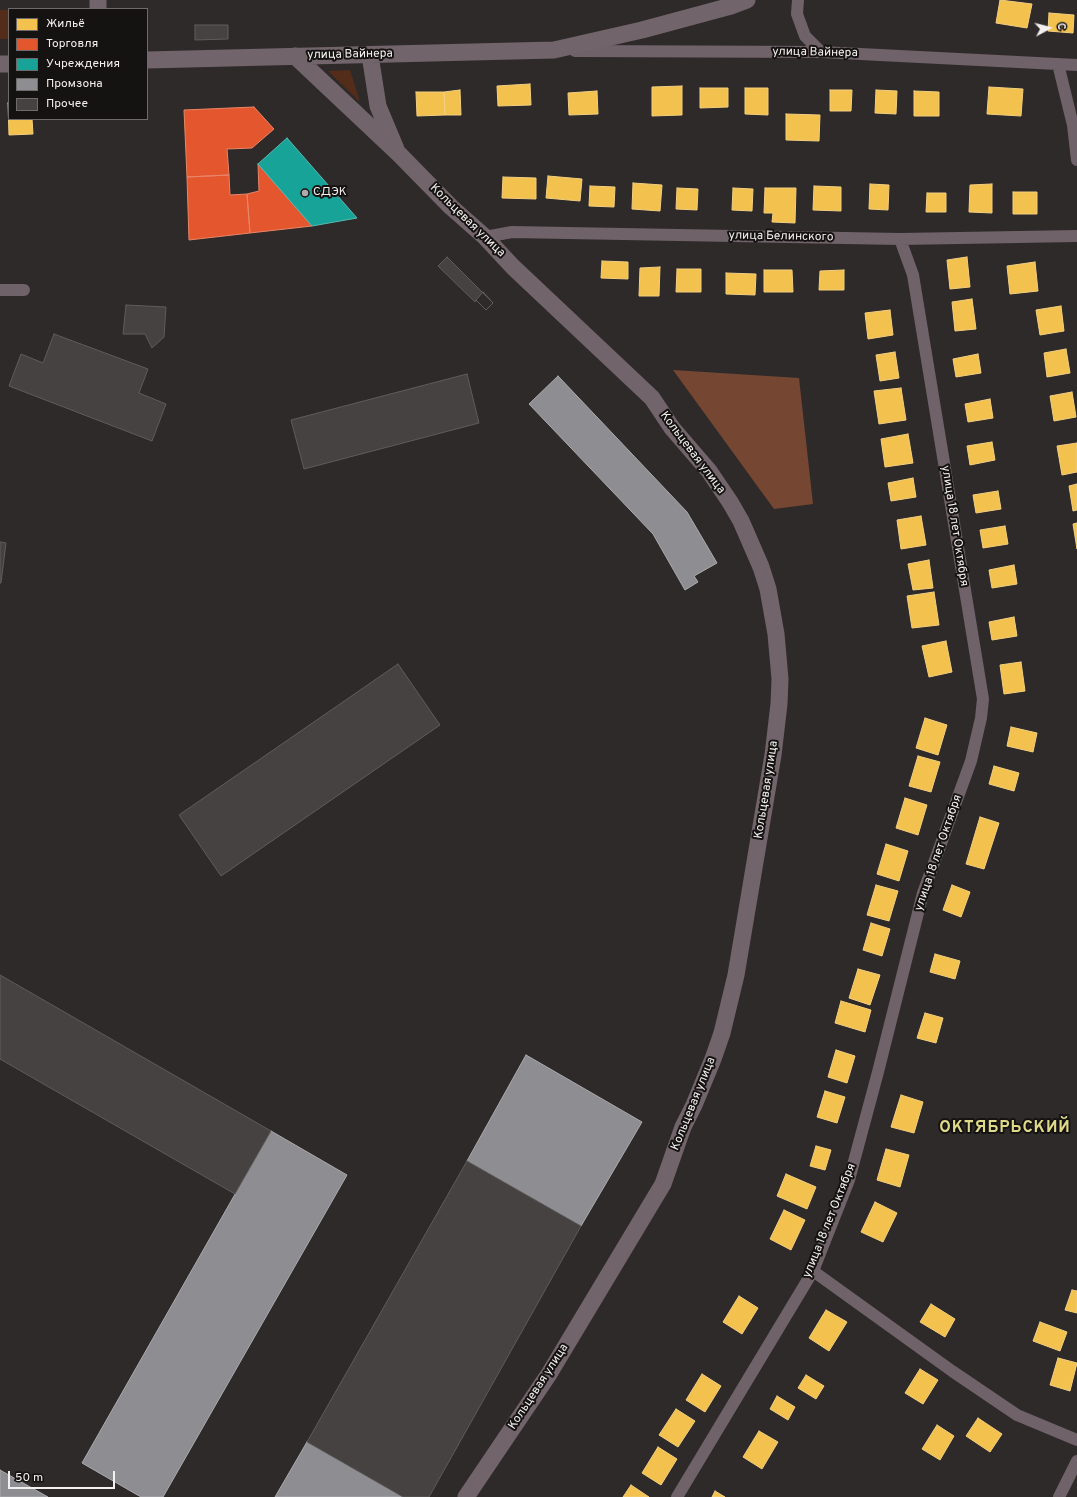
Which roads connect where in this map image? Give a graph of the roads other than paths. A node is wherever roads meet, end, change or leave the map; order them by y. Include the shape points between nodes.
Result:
1 (747, 0) edge
2 (798, 0) edge
3 (554, 50) junction
4 (821, 52) junction
5 (370, 55) junction
6 (295, 56) junction
7 (148, 60) edge
8 (1058, 64) junction
9 (1077, 65) edge
10 (399, 154) junction
11 (1077, 160) edge
12 (1077, 236) edge
13 (485, 237) junction
14 (900, 239) junction
15 (0, 290) edge
16 (24, 290) dead end
17 (813, 1271) junction
18 (1077, 1440) edge
19 (1077, 1461) edge
20 (466, 1497) edge
21 (677, 1497) edge
22 (1059, 1497) edge

1 - 3 street, улица Вайнера via 650,28
2 - 4 street via 797,14 805,36
3 - 4 street, улица Вайнера
3 - 5 street, улица Вайнера
4 - 8 street, улица Вайнера
5 - 6 street, улица Вайнера
5 - 10 street, Кольцевая улица via 378,106
6 - 7 street, улица Вайнера
6 - 10 street, Кольцевая улица
8 - 9 street, улица Вайнера
8 - 11 street via 1073,125
10 - 13 street, Кольцевая улица via 451,207
12 - 14 street, улица Белинского
13 - 14 street, улица Белинского via 512,232
13 - 20 street, Кольцевая улица via 513,267 652,398 672,428 718,485 741,521 768,589 780,679 773,755 741,947 730,1004 713,1059 683,1127 663,1184 549,1374
14 - 17 street, улица 18 лет Октября via 912,276 982,699 981,718 971,761 923,893 849,1180
15 - 16 street
17 - 18 street via 1016,1416
17 - 21 street, улица 18 лет Октября
19 - 22 street

